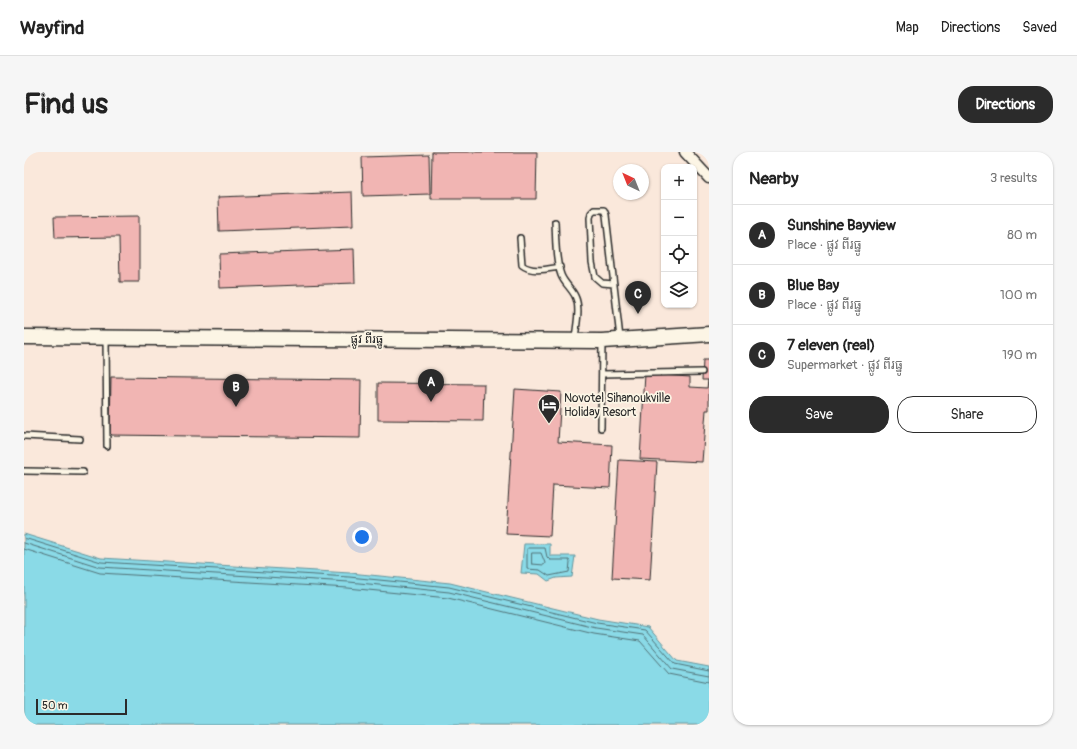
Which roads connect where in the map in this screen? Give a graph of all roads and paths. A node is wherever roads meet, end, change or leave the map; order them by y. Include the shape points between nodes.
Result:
1 (685, 152) edge
2 (709, 178) edge
3 (555, 222) dead end
4 (520, 238) dead end
5 (560, 267) junction
6 (614, 284) junction
7 (709, 334) edge
8 (24, 337) edge
9 (106, 337) junction
10 (574, 340) junction
11 (620, 340) junction
12 (602, 341) junction
13 (702, 372) dead end
14 (602, 374) junction
15 (601, 428) dead end
16 (24, 436) edge
17 (80, 439) dead end
18 (107, 446) dead end
19 (24, 471) edge
20 (83, 472) dead end

1 - 2 street
3 - 5 lane
4 - 5 lane via 522,265 526,268 536,270
5 - 10 lane via 561,275 578,304
6 - 6 lane via 602,283 594,277 590,218 594,210 604,210 606,214
6 - 11 lane
7 - 11 main road, ផ្លូវ ពីរធ្នូ
8 - 9 main road, ផ្លូវ ពីរធ្នូ
9 - 10 main road, ផ្លូវ ពីរធ្នូ
9 - 18 lane
10 - 12 main road, ផ្លូវ ពីរធ្នូ
11 - 12 main road, ផ្លូវ ពីរធ្នូ
12 - 14 lane
13 - 14 lane
14 - 15 lane
16 - 17 lane
19 - 20 lane

